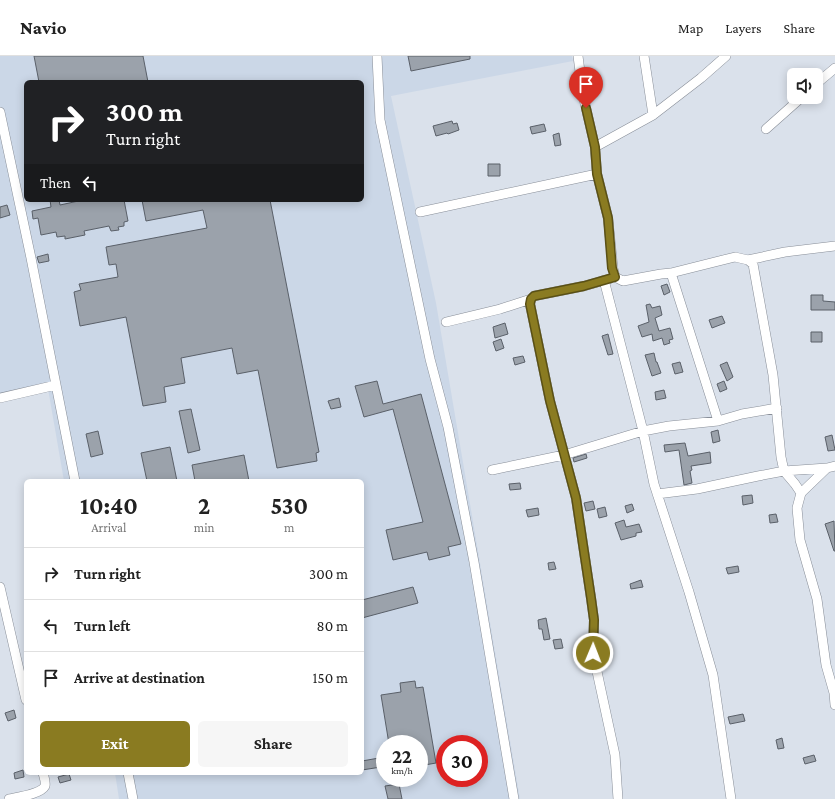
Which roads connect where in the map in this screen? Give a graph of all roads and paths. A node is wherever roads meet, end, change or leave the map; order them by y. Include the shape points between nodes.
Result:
1 (377, 56) edge
2 (578, 56) edge
3 (644, 56) edge
4 (726, 56) edge
5 (835, 68) edge
6 (823, 78) edge
7 (794, 104) edge
8 (0, 112) edge
9 (653, 115) junction
10 (766, 129) dead end
11 (595, 147) junction
12 (597, 174) junction
13 (420, 212) dead end
14 (835, 246) edge
15 (748, 260) junction
16 (672, 273) junction
17 (615, 277) junction
18 (604, 280) junction
19 (531, 299) junction
20 (446, 322) dead end
21 (56, 385) junction
22 (0, 398) edge
23 (777, 408) junction
24 (718, 420) junction
25 (643, 431) junction
26 (564, 455) junction
27 (831, 467) edge
28 (492, 470) dead end
29 (784, 471) junction
30 (75, 479) edge
31 (800, 493) junction
32 (657, 494) junction
33 (0, 587) edge
34 (1, 598) edge
35 (24, 692) edge
36 (835, 705) edge
37 (43, 775) edge
38 (128, 775) edge
39 (33, 796) edge
40 (9, 799) edge
41 (133, 799) edge
42 (514, 799) edge
43 (618, 799) edge
44 (731, 799) edge

1 - 42 street via 380,120 430,359 448,427 474,562
2 - 11 street via 583,95
3 - 9 street
4 - 9 street
5 - 6 street
7 - 10 street
8 - 21 street
9 - 11 street
11 - 12 street
12 - 13 street
12 - 17 street via 608,218
14 - 15 street via 785,252
15 - 16 street via 735,257
15 - 23 street via 753,264 755,274
16 - 17 street via 623,280
16 - 24 street
17 - 18 street
18 - 19 street via 534,296
18 - 25 street
19 - 20 street
19 - 26 street via 550,401
21 - 22 street
21 - 30 street
23 - 24 street
23 - 29 street
24 - 25 street
25 - 26 street
25 - 32 street
26 - 28 street
26 - 43 street via 576,498 594,620 593,653 615,755
27 - 29 street
27 - 31 street
29 - 31 street
29 - 32 street via 697,489
31 - 36 street via 797,508 800,540 817,599 826,665
32 - 44 street via 690,592 713,675
33 - 34 street
34 - 35 street
37 - 39 street via 45,786
38 - 41 street
39 - 40 street

